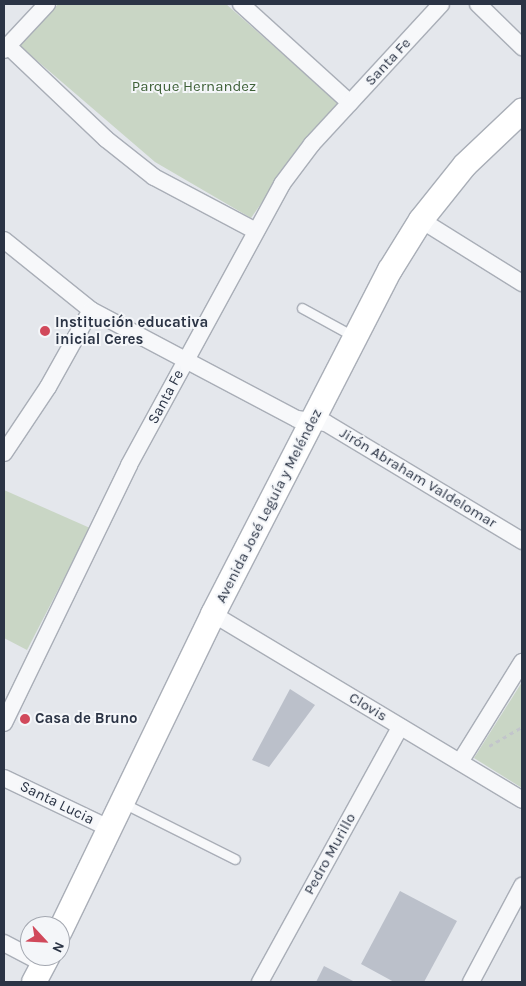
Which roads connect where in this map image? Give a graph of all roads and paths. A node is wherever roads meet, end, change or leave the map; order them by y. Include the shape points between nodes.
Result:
1 (47, 4) edge
2 (241, 4) edge
3 (441, 4) edge
4 (478, 4) edge
5 (522, 47) edge
6 (6, 48) edge
7 (350, 103) junction
8 (522, 111) edge
9 (421, 220) junction
10 (256, 231) junction
11 (4, 240) edge
12 (522, 283) edge
13 (302, 308) dead end
14 (91, 310) junction
15 (355, 337) junction
16 (186, 359) junction
17 (313, 421) junction
18 (4, 453) edge
19 (522, 540) edge
20 (213, 614) junction
21 (522, 662) edge
22 (4, 723) edge
23 (400, 727) junction
24 (522, 727) edge
25 (460, 762) junction
26 (4, 778) edge
27 (522, 800) edge
28 (122, 802) junction
29 (110, 828) junction
30 (234, 859) dead end
31 (522, 886) edge
32 (67, 916) edge
33 (4, 944) edge
34 (42, 968) edge
35 (260, 982) edge
36 (471, 982) edge

1 - 6 street
2 - 7 street
3 - 7 street, Santa Fe
4 - 5 street
6 - 10 street via 154,177
7 - 10 street, Santa Fe via 295,166
8 - 9 street, Avenida José Leguía y Meléndez via 465,165
9 - 12 street
9 - 15 street, Avenida José Leguía y Meléndez
10 - 16 street, Santa Fe
11 - 14 street, Jirón Abraham Valdelomar
13 - 15 lane
14 - 16 street, Jirón Abraham Valdelomar
14 - 18 street via 48,387
15 - 17 street, Avenida José Leguía y Meléndez
16 - 17 street, Jirón Abraham Valdelomar via 297,419
16 - 22 street, Santa Fe via 129,464
17 - 19 street, Jirón Abraham Valdelomar via 326,423
17 - 20 street, Avenida José Leguía y Meléndez
20 - 23 street, Clovis
20 - 28 street, Avenida José Leguía y Meléndez
21 - 25 street
23 - 25 street, Clovis
23 - 35 street, Pedro Murillo
24 - 25 path
25 - 27 street, Clovis
26 - 29 street, Santa Lucia
28 - 29 street, Avenida José Leguía y Meléndez
28 - 30 lane
29 - 32 street, Avenida José Leguía y Meléndez
31 - 36 street
33 - 34 street

